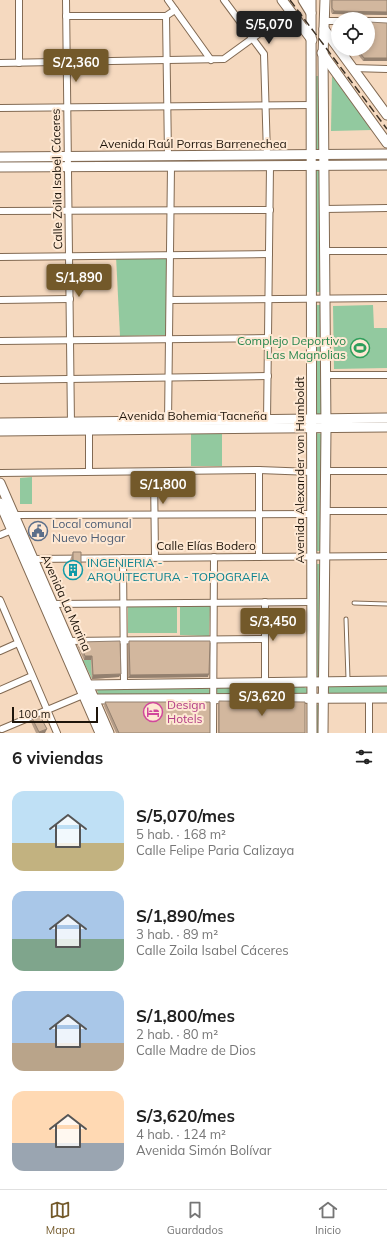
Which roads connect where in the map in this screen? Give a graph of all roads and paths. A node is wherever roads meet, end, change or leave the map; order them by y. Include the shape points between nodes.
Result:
1 (19, 0) edge
2 (66, 0) edge
3 (169, 0) edge
4 (224, 0) edge
5 (282, 0) edge
6 (303, 0) edge
7 (312, 0) edge
8 (324, 0) edge
9 (175, 10) junction
10 (290, 11) junction
11 (311, 13) junction
12 (66, 16) junction
13 (166, 16) junction
14 (375, 21) edge
15 (387, 21) edge
16 (331, 23) edge
17 (324, 25) junction
18 (252, 38) junction
19 (311, 38) junction
20 (323, 55) junction
21 (211, 60) junction
22 (167, 61) junction
23 (67, 62) junction
24 (19, 63) junction
25 (0, 64) edge
26 (338, 68) junction
27 (352, 68) junction
28 (387, 69) edge
29 (323, 70) junction
30 (312, 72) junction
31 (312, 105) junction
32 (266, 106) junction
33 (0, 108) edge
34 (68, 108) junction
35 (168, 108) junction
36 (387, 115) edge
37 (387, 143) edge
38 (387, 154) edge
39 (267, 155) junction
40 (312, 155) junction
41 (325, 155) junction
42 (168, 156) junction
43 (0, 157) edge
44 (68, 157) junction
45 (325, 165) junction
46 (387, 165) edge
47 (171, 166) junction
48 (270, 166) junction
49 (312, 166) junction
50 (0, 167) edge
51 (68, 167) junction
52 (387, 208) edge
53 (325, 209) junction
54 (69, 210) junction
55 (170, 210) junction
56 (270, 210) junction
57 (0, 211) edge
58 (325, 251) junction
59 (387, 251) edge
60 (269, 254) junction
61 (170, 255) junction
62 (69, 256) junction
63 (0, 257) edge
64 (387, 298) edge
65 (70, 299) junction
66 (269, 299) junction
67 (312, 299) junction
68 (326, 299) junction
69 (0, 300) edge
70 (170, 300) junction
71 (268, 338) junction
72 (169, 339) junction
73 (70, 340) junction
74 (0, 341) edge
75 (326, 375) junction
76 (387, 375) edge
77 (268, 376) junction
78 (169, 377) junction
79 (70, 379) junction
80 (0, 380) edge
81 (387, 418) edge
82 (0, 423) edge
83 (312, 423) junction
84 (326, 423) junction
85 (168, 424) junction
86 (267, 424) junction
87 (71, 425) junction
88 (387, 427) edge
89 (89, 429) junction
90 (0, 431) edge
91 (259, 470) junction
92 (90, 471) junction
93 (325, 471) junction
94 (387, 471) edge
95 (154, 472) junction
96 (312, 472) junction
97 (0, 473) edge
98 (0, 483) edge
99 (0, 503) edge
100 (325, 511) junction
101 (387, 511) edge
102 (154, 514) junction
103 (259, 514) junction
104 (312, 514) junction
105 (14, 515) junction
106 (12, 530) junction
107 (0, 535) edge
108 (312, 556) junction
109 (324, 556) junction
110 (387, 556) edge
111 (155, 557) junction
112 (214, 557) junction
113 (259, 557) junction
114 (123, 558) junction
115 (29, 559) junction
116 (0, 600) edge
117 (214, 601) junction
118 (265, 602) junction
119 (312, 602) junction
120 (124, 603) junction
121 (354, 603) dead end
122 (48, 604) junction
123 (387, 604) edge
124 (346, 619) dead end
125 (213, 638) junction
126 (264, 638) junction
127 (124, 640) junction
128 (64, 641) junction
129 (18, 643) junction
130 (0, 651) edge
131 (32, 676) junction
132 (312, 682) junction
133 (323, 682) junction
134 (348, 682) junction
135 (387, 682) edge
136 (213, 683) junction
137 (265, 683) junction
138 (88, 685) junction
139 (124, 685) junction
140 (0, 690) edge
141 (83, 694) junction
142 (369, 698) junction
143 (387, 698) edge
144 (94, 699) junction
145 (213, 699) junction
146 (312, 699) junction
147 (323, 699) junction
148 (47, 710) junction
149 (2, 729) edge
150 (57, 733) edge
151 (100, 733) edge
152 (109, 733) edge
153 (213, 733) edge
154 (312, 733) edge
155 (323, 733) edge
156 (369, 733) edge

1 - 24 street
2 - 12 street, Calle Zoila Isabel Cáceres
3 - 9 street
4 - 18 street
5 - 10 street
6 - 11 street
7 - 11 street, Avenida Alexander von Humboldt
8 - 17 street, Avenida Alexander von Humboldt
9 - 13 street
9 - 21 street
10 - 18 street
10 - 19 street
11 - 17 street
11 - 19 street, Avenida Alexander von Humboldt
12 - 13 street
12 - 23 street, Calle Zoila Isabel Cáceres
13 - 22 street
14 - 15 street
16 - 17 street
17 - 20 street, Avenida Alexander von Humboldt
17 - 27 street
18 - 21 street via 224,59
18 - 32 street via 265,57
19 - 20 street
19 - 30 street, Avenida Alexander von Humboldt
20 - 26 street
20 - 29 street, Avenida Alexander von Humboldt
21 - 22 street
22 - 23 street
22 - 35 street
23 - 24 street
23 - 34 street, Calle Zoila Isabel Cáceres
24 - 25 street
26 - 27 street
26 - 29 street
26 - 37 street
27 - 28 street
27 - 36 street
29 - 30 street
29 - 41 street, Avenida Alexander von Humboldt
30 - 31 street, Avenida Alexander von Humboldt
31 - 32 street
31 - 40 street, Avenida Alexander von Humboldt
32 - 35 street
32 - 39 street
33 - 34 street
34 - 35 street
34 - 44 street, Calle Zoila Isabel Cáceres
35 - 42 street
38 - 41 street, Avenida Raúl Porras Barrenechea
39 - 40 street, Avenida Raúl Porras Barrenechea
39 - 42 street, Avenida Raúl Porras Barrenechea
40 - 41 street, Avenida Raúl Porras Barrenechea
40 - 49 street, Avenida Alexander von Humboldt
41 - 45 street, Avenida Alexander von Humboldt
42 - 44 street, Avenida Raúl Porras Barrenechea
43 - 44 street, Avenida Raúl Porras Barrenechea
44 - 51 street, Calle Zoila Isabel Cáceres
45 - 46 street, Avenida Raúl Porras Barrenechea
45 - 49 street, Avenida Raúl Porras Barrenechea
45 - 53 street, Avenida Alexander von Humboldt
47 - 48 street, Avenida Raúl Porras Barrenechea
47 - 51 street, Avenida Raúl Porras Barrenechea
47 - 55 street
48 - 49 street, Avenida Raúl Porras Barrenechea
48 - 56 street
49 - 67 street, Avenida Alexander von Humboldt
50 - 51 street, Avenida Raúl Porras Barrenechea
51 - 54 street, Calle Zoila Isabel Cáceres
52 - 53 street
53 - 58 street, Avenida Alexander von Humboldt
54 - 55 street
54 - 57 street
54 - 62 street, Calle Zoila Isabel Cáceres
55 - 56 street
55 - 61 street
56 - 60 street
58 - 59 street
58 - 68 street, Avenida Alexander von Humboldt
60 - 61 street
60 - 66 street
61 - 62 street
61 - 70 street
62 - 63 street
62 - 65 street, Calle Zoila Isabel Cáceres
64 - 68 street
65 - 69 street
65 - 73 street, Calle Zoila Isabel Cáceres
66 - 67 street
66 - 70 street
66 - 71 street
67 - 68 street
67 - 83 street, Avenida Alexander von Humboldt
68 - 75 street, Avenida Alexander von Humboldt
70 - 72 street
71 - 72 street
71 - 77 street
72 - 73 street
72 - 78 street
73 - 74 street
73 - 79 street, Calle Zoila Isabel Cáceres
75 - 76 street
75 - 84 street, Avenida Alexander von Humboldt
77 - 78 street
77 - 86 street
78 - 79 street
78 - 85 street
79 - 80 street
79 - 87 street, Calle Zoila Isabel Cáceres
81 - 84 street, Avenida Bohemia Tacneña
82 - 87 street, Avenida Bohemia Tacneña
83 - 84 street, Avenida Bohemia Tacneña
83 - 86 street, Avenida Bohemia Tacneña
83 - 96 street, Avenida Alexander von Humboldt
84 - 88 street, Avenida Bohemia Tacneña
84 - 93 street, Avenida Alexander von Humboldt
85 - 86 street, Avenida Bohemia Tacneña
85 - 87 street, Avenida Bohemia Tacneña
85 - 89 street, Avenida Bohemia Tacneña
87 - 89 street, Avenida Bohemia Tacneña
87 - 90 street, Avenida Bohemia Tacneña
89 - 92 street
91 - 95 street
91 - 96 street
91 - 103 street
92 - 95 street
92 - 97 street
93 - 94 street
93 - 100 street, Avenida Alexander von Humboldt
95 - 102 street
96 - 104 street, Avenida Alexander von Humboldt
98 - 105 street, Avenida La Marina
99 - 106 street, Avenida La Marina
100 - 101 street
100 - 109 street, Avenida Alexander von Humboldt
102 - 103 street
102 - 105 street
102 - 111 street
103 - 104 street
103 - 113 street
104 - 108 street, Avenida Alexander von Humboldt
105 - 115 street, Avenida La Marina
106 - 107 street
106 - 115 street, Avenida La Marina
108 - 109 street, Calle Elías Bodero
108 - 113 street, Calle Elías Bodero
108 - 119 street, Avenida Alexander von Humboldt
109 - 110 street, Calle Elías Bodero
109 - 133 street, Avenida Alexander von Humboldt
111 - 112 street, Calle Elías Bodero
111 - 114 street, Calle Elías Bodero
112 - 113 street, Calle Elías Bodero
112 - 117 street
114 - 115 street, Calle Elías Bodero
114 - 120 street
115 - 122 street, Avenida La Marina
116 - 129 street
117 - 118 street
117 - 120 street
117 - 125 street
118 - 119 street
118 - 126 street
119 - 132 street, Avenida Alexander von Humboldt
120 - 122 street
120 - 127 street
121 - 123 lane
122 - 128 street, Avenida La Marina
124 - 134 lane
125 - 126 street
125 - 127 street
125 - 136 street
126 - 137 street
127 - 128 street
127 - 139 street
128 - 138 street, Avenida La Marina
128 - 141 street, Avenida La Marina
129 - 130 street
129 - 131 street
131 - 140 street
131 - 148 street
132 - 133 street
132 - 137 street
132 - 146 street, Avenida Alexander von Humboldt
133 - 134 street
133 - 147 street, Avenida Alexander von Humboldt
134 - 135 street
136 - 137 street
136 - 139 street
136 - 145 street
138 - 139 street
138 - 141 street
138 - 144 street, Avenida La Marina
141 - 144 street
141 - 148 street
141 - 151 street, Avenida La Marina
142 - 143 street
142 - 147 street
142 - 156 street
144 - 145 street
144 - 152 street, Avenida La Marina
145 - 146 street
145 - 153 street
146 - 147 street
146 - 154 street, Avenida Alexander von Humboldt
147 - 155 street, Avenida Alexander von Humboldt
148 - 149 street
148 - 150 street

